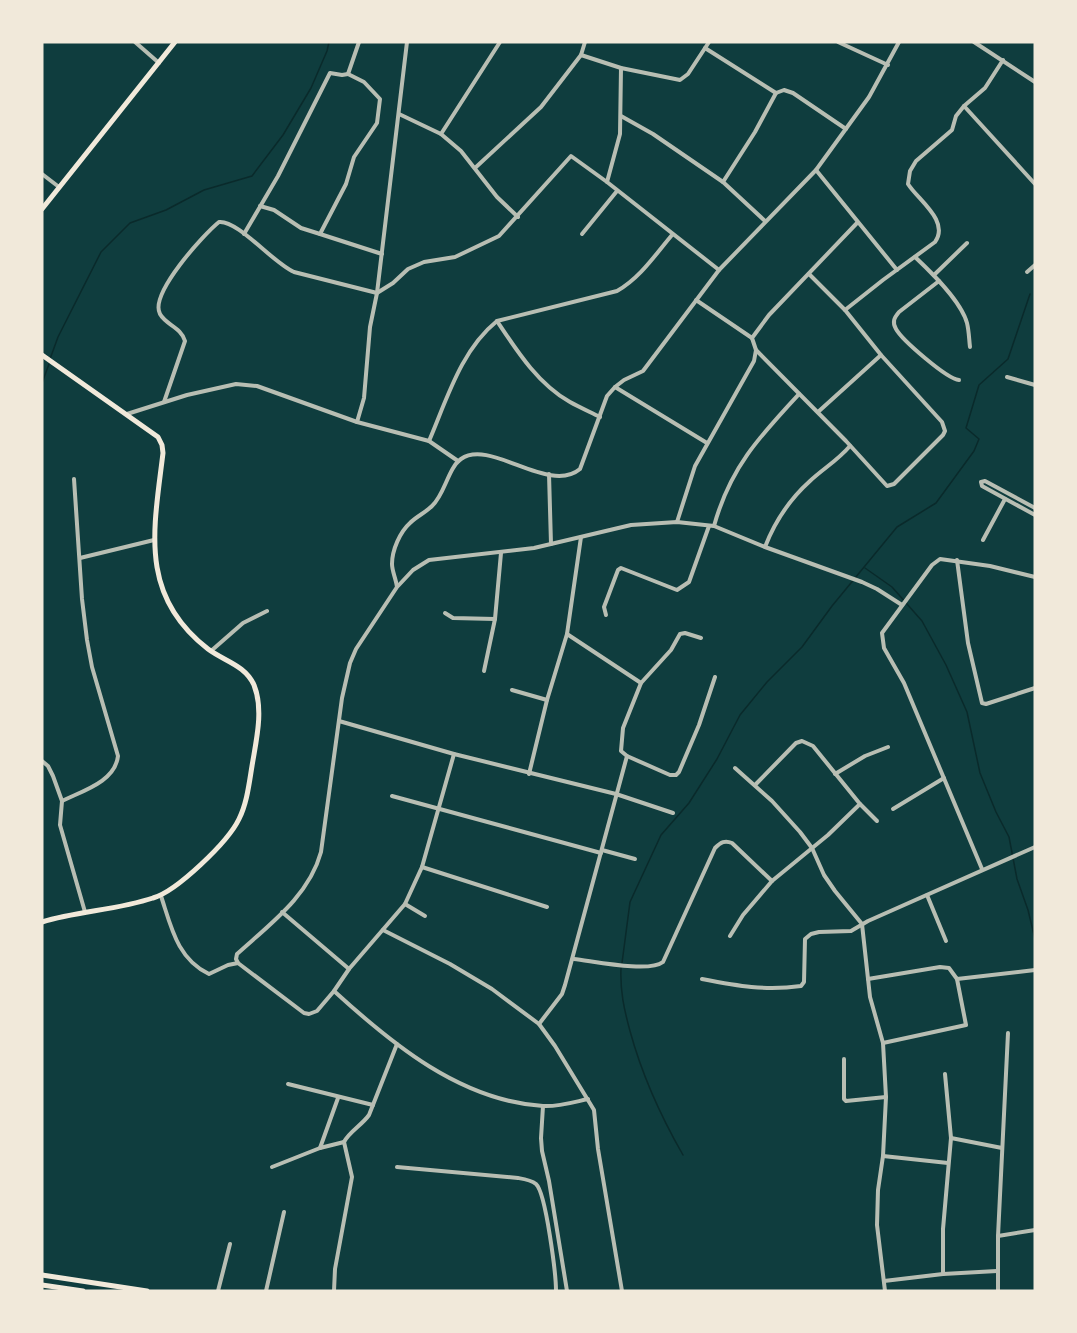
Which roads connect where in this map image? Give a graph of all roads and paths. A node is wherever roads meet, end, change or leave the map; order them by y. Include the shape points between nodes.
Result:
1 (135, 42) edge
2 (175, 42) edge
3 (359, 42) edge
4 (407, 42) edge
5 (500, 42) edge
6 (585, 42) edge
7 (709, 42) edge
8 (838, 42) edge
9 (899, 42) edge
10 (974, 42) edge
11 (705, 48) junction
12 (581, 55) junction
13 (1002, 60) junction
14 (159, 63) junction
15 (888, 65) junction
16 (621, 68) junction
17 (348, 74) junction
18 (1035, 82) edge
19 (776, 93) junction
20 (964, 106) junction
21 (399, 114) junction
22 (621, 116) junction
23 (846, 129) junction
24 (441, 135) junction
25 (474, 168) junction
26 (816, 170) junction
27 (42, 174) edge
28 (607, 182) junction
29 (723, 182) junction
30 (1035, 184) edge
31 (59, 187) junction
32 (617, 191) junction
33 (260, 206) junction
34 (42, 209) edge
35 (518, 217) junction
36 (765, 221) junction
37 (857, 223) junction
38 (244, 234) junction
39 (320, 234) junction
40 (582, 234) dead end
41 (672, 235) junction
42 (967, 243) dead end
43 (382, 254) junction
44 (915, 257) junction
45 (1035, 265) edge
46 (719, 270) junction
47 (897, 270) junction
48 (1027, 272) dead end
49 (809, 274) junction
50 (934, 275) junction
51 (939, 281) junction
52 (377, 294) junction
53 (696, 300) junction
54 (845, 310) junction
55 (497, 321) junction
56 (752, 338) junction
57 (970, 347) dead end
58 (756, 350) junction
59 (43, 355) edge
60 (881, 355) junction
61 (1007, 377) dead end
62 (958, 380) dead end
63 (1035, 385) edge
64 (615, 387) junction
65 (799, 394) junction
66 (164, 402) junction
67 (818, 412) junction
68 (127, 414) junction
69 (600, 417) junction
70 (357, 422) junction
71 (429, 441) junction
72 (707, 443) junction
73 (850, 446) junction
74 (458, 461) junction
75 (549, 474) junction
76 (74, 479) dead end
77 (1008, 493) junction
78 (1005, 499) junction
79 (1035, 508) edge
80 (1035, 515) edge
81 (677, 522) junction
82 (711, 526) junction
83 (581, 537) junction
84 (154, 540) junction
85 (982, 540) dead end
86 (551, 544) junction
87 (765, 547) junction
88 (501, 553) junction
89 (80, 558) junction
90 (957, 560) junction
91 (1035, 577) edge
92 (397, 587) junction
93 (902, 605) junction
94 (267, 611) dead end
95 (445, 613) dead end
96 (606, 615) dead end
97 (495, 619) junction
98 (567, 634) junction
99 (701, 638) dead end
100 (211, 651) junction
101 (484, 671) dead end
102 (715, 677) dead end
103 (642, 683) junction
104 (1035, 688) edge
105 (512, 690) dead end
106 (547, 700) junction
107 (339, 721) junction
108 (888, 747) dead end
109 (454, 754) junction
110 (627, 756) junction
111 (42, 761) edge
112 (735, 768) dead end
113 (529, 774) junction
114 (835, 774) junction
115 (944, 778) junction
116 (755, 785) junction
117 (616, 794) junction
118 (392, 796) dead end
119 (62, 801) junction
120 (860, 804) junction
121 (438, 808) junction
122 (893, 809) dead end
123 (673, 813) dead end
124 (877, 821) dead end
125 (1035, 847) edge
126 (812, 848) junction
127 (602, 851) junction
128 (636, 859) dead end
129 (422, 867) junction
130 (982, 869) junction
131 (772, 881) junction
132 (927, 895) junction
133 (160, 896) junction
134 (405, 904) junction
135 (547, 907) dead end
136 (85, 912) junction
137 (282, 912) junction
138 (425, 916) dead end
139 (42, 922) edge
140 (862, 924) junction
141 (383, 930) junction
142 (730, 936) dead end
143 (946, 941) dead end
144 (574, 959) junction
145 (238, 963) junction
146 (349, 969) junction
147 (1035, 970) edge
148 (702, 979) dead end
149 (868, 979) junction
150 (957, 979) junction
151 (334, 991) junction
152 (539, 1024) junction
153 (1008, 1033) dead end
154 (883, 1043) junction
155 (397, 1044) junction
156 (844, 1059) dead end
157 (945, 1074) dead end
158 (288, 1084) dead end
159 (886, 1097) junction
160 (338, 1098) junction
161 (588, 1099) junction
162 (373, 1105) junction
163 (543, 1106) junction
164 (951, 1138) junction
165 (344, 1142) junction
166 (320, 1148) junction
167 (1002, 1148) junction
168 (883, 1156) junction
169 (948, 1163) junction
170 (272, 1167) dead end
171 (397, 1167) dead end
172 (284, 1212) dead end
173 (1035, 1230) edge
174 (998, 1236) junction
175 (230, 1244) dead end
176 (997, 1271) junction
177 (943, 1274) junction
178 (42, 1275) edge
179 (884, 1281) junction
180 (42, 1285) edge
181 (83, 1291) edge
182 (147, 1291) edge
183 (218, 1291) edge
184 (267, 1291) edge
185 (334, 1291) edge
186 (556, 1291) edge
187 (567, 1291) edge
188 (622, 1291) edge
189 (885, 1291) edge
190 (998, 1291) edge

1 - 14 street
2 - 14 main road
3 - 17 street
4 - 21 street
5 - 24 street
6 - 12 street
7 - 11 street
8 - 15 street
9 - 15 street
10 - 13 street
11 - 16 street via 680,81
11 - 19 street
12 - 16 street
12 - 25 street via 541,107
13 - 18 street
13 - 20 street via 985,88
14 - 31 main road
15 - 23 street
16 - 22 street
17 - 33 street via 330,73
17 - 39 street via 364,82 380,99 377,123 354,157 346,184
19 - 23 street via 793,93
19 - 29 street
20 - 30 street
20 - 44 street via 952,130 910,171 910,187 933,214 939,228 939,238
21 - 24 street
21 - 43 street
22 - 28 street
22 - 29 street
23 - 26 street
24 - 25 street
25 - 35 street
26 - 36 street
26 - 37 street
27 - 31 street
28 - 32 street
28 - 35 street via 571,156
29 - 36 street
31 - 34 main road
32 - 40 street
32 - 41 street
33 - 38 street
33 - 39 street
35 - 52 street via 493,239 455,257 408,269
36 - 46 street
37 - 47 street
37 - 49 street
38 - 52 street via 294,272
38 - 66 street via 233,225 219,222 190,252 163,291 159,312 185,341
39 - 43 street
41 - 46 street
41 - 55 street via 639,274 617,291
42 - 50 street
43 - 52 street
44 - 47 street
44 - 50 street
45 - 48 street
46 - 53 street
47 - 54 street
49 - 54 street
49 - 56 street
50 - 51 street
51 - 57 street via 963,312
51 - 62 street via 899,312 894,322 899,333 930,362
52 - 70 street via 364,398
53 - 56 street
53 - 64 street via 643,371
54 - 60 street
55 - 69 street via 543,380 568,401
55 - 71 street via 471,348
56 - 58 street
58 - 65 street
58 - 72 street via 744,382
59 - 68 main road
60 - 67 street
60 - 73 street via 942,422 945,431 891,486
61 - 63 street
64 - 69 street via 607,396
64 - 72 street
65 - 67 street
65 - 82 street via 748,452
66 - 68 street
66 - 70 street via 236,384 257,386
67 - 73 street
68 - 84 main road via 148,428 162,445
69 - 75 street via 580,469 571,474
70 - 71 street
71 - 74 street
72 - 81 street
73 - 87 street via 790,503
74 - 75 street via 471,454 484,455
74 - 92 street via 438,500 411,521 397,542 392,565
75 - 86 street
76 - 89 street
77 - 78 street
77 - 78 street via 981,482
77 - 79 street
78 - 80 street
78 - 85 street
81 - 82 street
81 - 83 street via 631,525
82 - 87 street
82 - 96 street via 686,585 677,590 621,568 604,607
83 - 86 street
83 - 98 street
84 - 89 street
84 - 100 main road via 165,596 180,620
86 - 88 street
87 - 93 street via 862,582
88 - 92 street via 429,560
88 - 97 street
89 - 119 street via 92,667 118,756 114,769 104,780
90 - 91 street
90 - 93 street via 940,559 932,565
90 - 104 street via 968,643 982,703
92 - 107 street via 356,649
93 - 115 street via 882,633 881,641 904,683
94 - 100 street via 243,623
95 - 97 street via 453,618
97 - 101 street
98 - 103 street
98 - 106 street
99 - 103 street via 680,634
100 - 133 main road via 241,669 256,693 257,728 246,800 230,834 203,862
102 - 110 street via 676,775
103 - 110 street via 623,728 620,747
105 - 106 street
106 - 113 street
107 - 109 street
107 - 137 street via 319,861 301,893
108 - 114 street
109 - 113 street
109 - 121 street
110 - 117 street
111 - 119 street via 53,776
112 - 116 street
113 - 117 street
114 - 116 street via 813,746 802,741
114 - 120 street
115 - 122 street
115 - 130 street
116 - 126 street
117 - 123 street
117 - 127 street
118 - 121 street
119 - 136 street via 60,825
120 - 124 street
120 - 126 street
121 - 127 street
121 - 129 street
125 - 130 street
126 - 131 street
126 - 140 street via 835,891
127 - 128 street
127 - 144 street
129 - 134 street
129 - 135 street
130 - 132 street
131 - 142 street
131 - 144 street via 732,843 721,842 663,963 653,967 627,966
132 - 140 street
132 - 143 street
133 - 136 main road
133 - 145 street via 184,956 209,974
134 - 138 street
134 - 141 street
136 - 139 main road
137 - 145 street via 237,954
137 - 146 street
140 - 148 street via 851,931 819,932 805,939 801,986 743,988
140 - 149 street
141 - 146 street
141 - 152 street via 476,978
144 - 152 street via 561,994
145 - 151 street via 304,1013 317,1011
146 - 151 street
147 - 150 street
149 - 150 street via 940,967 949,968
149 - 154 street via 873,1014
150 - 154 street via 966,1025
151 - 155 street
152 - 161 street
153 - 167 street
154 - 159 street
155 - 162 street
155 - 163 street via 470,1088
156 - 159 street via 846,1101
157 - 164 street
158 - 160 street
159 - 168 street
160 - 162 street
160 - 166 street
161 - 163 street
161 - 188 street via 594,1110
162 - 165 street via 369,1115
163 - 187 street via 542,1151
164 - 167 street
164 - 169 street
165 - 166 street
165 - 185 street via 352,1177
166 - 170 street
167 - 174 street
168 - 169 street
168 - 179 street via 877,1225
169 - 177 street
171 - 186 street via 518,1178 536,1184 547,1222
172 - 184 street
173 - 174 street
174 - 176 street
175 - 183 street
176 - 177 street
176 - 190 street
177 - 179 street
178 - 182 main road
179 - 189 street
180 - 181 main road

